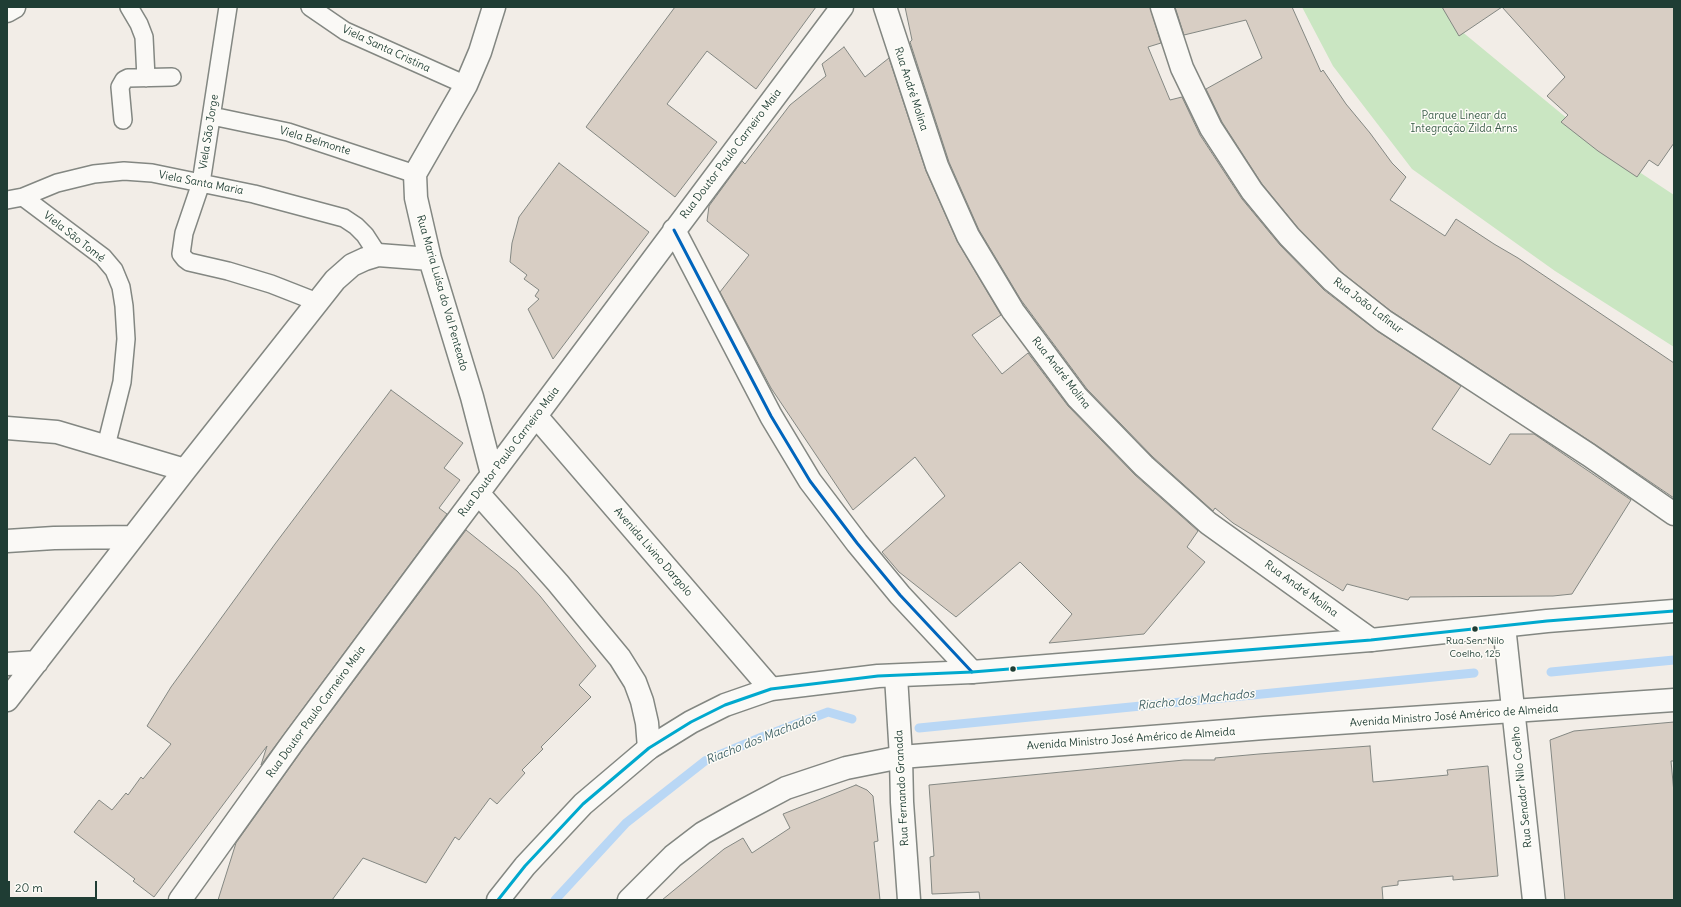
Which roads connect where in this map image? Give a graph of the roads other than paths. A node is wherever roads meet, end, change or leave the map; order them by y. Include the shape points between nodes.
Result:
1 (14, 7) edge
2 (129, 7) edge
3 (228, 7) edge
4 (310, 7) edge
5 (494, 7) edge
6 (842, 7) edge
7 (885, 7) edge
8 (1162, 7) edge
9 (7, 11) edge
10 (172, 77) dead end
11 (146, 78) junction
12 (466, 85) junction
13 (212, 116) junction
14 (123, 120) dead end
15 (415, 174) junction
16 (201, 183) junction
17 (24, 197) junction
18 (7, 200) edge
19 (674, 230) junction
20 (378, 255) junction
21 (430, 259) junction
22 (317, 302) junction
23 (536, 416) junction
24 (7, 428) edge
25 (106, 446) junction
26 (185, 470) junction
27 (492, 474) junction
28 (478, 493) junction
29 (1674, 514) edge
30 (133, 537) junction
31 (7, 541) edge
32 (1674, 611) edge
33 (1504, 626) junction
34 (1371, 640) junction
35 (37, 662) junction
36 (7, 664) edge
37 (972, 672) junction
38 (896, 676) junction
39 (771, 689) junction
40 (7, 700) edge
41 (1674, 700) edge
42 (1514, 712) junction
43 (650, 748) junction
44 (901, 757) junction
45 (200, 872) junction
46 (180, 900) edge
47 (194, 900) edge
48 (498, 900) edge
49 (629, 900) edge
50 (909, 900) edge
51 (1534, 900) edge

1 - 9 street
2 - 11 lane via 144,37
3 - 13 lane, Viela São Jorge
4 - 12 lane, Viela Santa Cristina via 352,34
5 - 12 street via 480,52
6 - 19 street, Rua Doutor Paulo Carneiro Maia
7 - 34 street, Rua André Molina via 937,166 968,236 1013,311 1077,397 1144,466 1208,523
8 - 29 street, Rua João Lafinur via 1182,68 1211,128 1252,191 1289,236 1332,280 1384,320
10 - 11 lane
11 - 14 lane via 128,78 121,83
12 - 15 street
13 - 15 lane, Viela Belmonte via 288,132
13 - 16 lane, Viela São Jorge
15 - 21 street, Rua Maria Luísa do Val Penteado via 416,198
16 - 17 lane, Viela Santa Maria via 152,174 117,172 94,174 57,183
16 - 20 lane, Viela Santa Maria via 344,218 365,234
16 - 22 lane, Viela São Jorge via 184,233 181,248 185,259 271,284
17 - 18 lane, Viela Santa Maria
17 - 25 lane, Viela São Tomé via 103,257 114,270 121,287 126,339 123,375
19 - 23 street, Rua Doutor Paulo Carneiro Maia
19 - 37 street via 771,416 810,481 900,595
20 - 21 street
20 - 22 street via 352,265 335,280
21 - 27 street, Rua Maria Luísa do Val Penteado via 472,397
22 - 26 street
23 - 27 street, Rua Doutor Paulo Carneiro Maia
23 - 39 street, Avenida Livino Dargolo
24 - 25 street via 57,432
25 - 26 street
26 - 30 street
27 - 28 street, Rua Doutor Paulo Carneiro Maia
28 - 43 street via 620,658 635,682 642,701
28 - 45 street, Rua Doutor Paulo Carneiro Maia
30 - 31 street
30 - 35 street
32 - 33 street
33 - 34 street
33 - 42 street, Rua Senador Nilo Coelho
34 - 37 street
35 - 36 street
35 - 40 street
37 - 38 street
38 - 39 street
38 - 44 street, Rua Fernando Granada
39 - 43 street via 718,708
41 - 42 street, Avenida Ministro José Américo de Almeida
42 - 44 street, Avenida Ministro José Américo de Almeida
42 - 51 street, Rua Senador Nilo Coelho
43 - 48 street via 583,804 525,866
44 - 49 street, Avenida Ministro José Américo de Almeida via 846,768 786,788 744,810 703,833 673,856
44 - 50 street, Rua Fernando Granada
45 - 46 street, Rua Doutor Paulo Carneiro Maia
45 - 47 street

